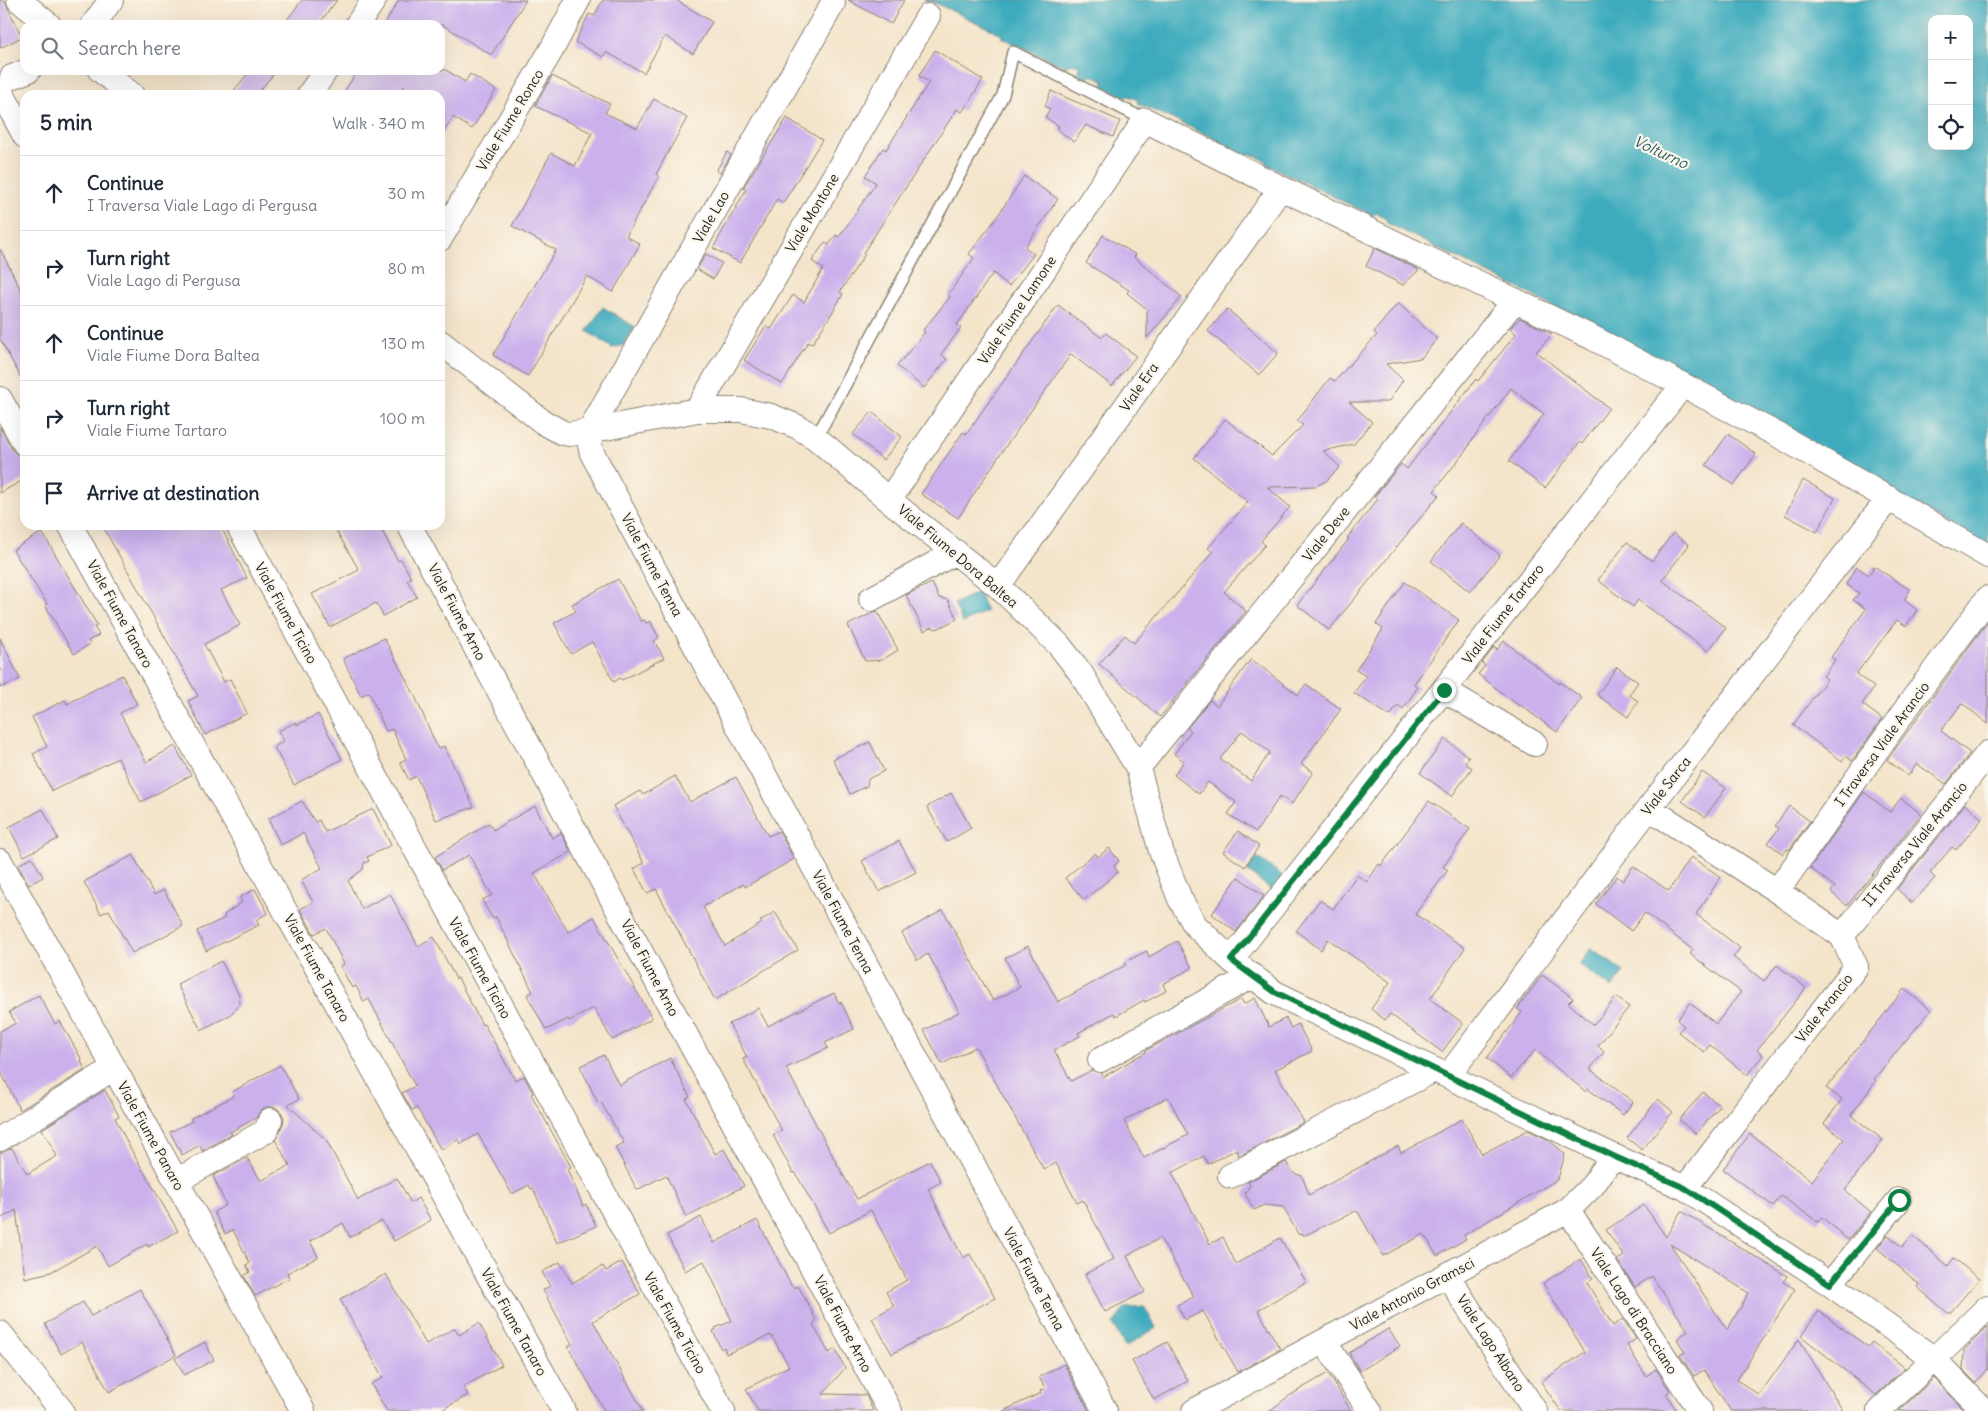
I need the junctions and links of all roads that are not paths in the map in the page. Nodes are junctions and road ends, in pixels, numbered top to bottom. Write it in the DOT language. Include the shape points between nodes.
graph roads {
  1 [pos="19,0"];
  2 [pos="111,0"];
  3 [pos="374,0"];
  4 [pos="578,0"];
  5 [pos="832,3"];
  6 [pos="928,16"];
  7 [pos="43,20"];
  8 [pos="97,20"];
  9 [pos="360,20"];
  10 [pos="106,75"];
  11 [pos="323,75"];
  12 [pos="14,79"];
  13 [pos="126,90"];
  14 [pos="312,90"];
  15 [pos="20,110"];
  16 [pos="1145,120"];
  17 [pos="1280,188"];
  18 [pos="445,231"];
  19 [pos="1515,300"];
  20 [pos="445,346"];
  21 [pos="1683,385"];
  22 [pos="0,399"];
  23 [pos="697,410"];
  24 [pos="590,431"];
  25 [pos="20,435"];
  26 [pos="816,438"];
  27 [pos="1889,498"];
  28 [pos="889,500"];
  29 [pos="73,530"];
  30 [pos="241,530"];
  31 [pos="412,530"];
  32 [pos="956,552"];
  33 [pos="1988,556"];
  34 [pos="998,586"];
  35 [pos="1988,598"];
  36 [pos="870,599"];
  37 [pos="1444,690"];
  38 [pos="1535,744"];
  39 [pos="1988,753"];
  40 [pos="1138,768"];
  41 [pos="1649,808"];
  42 [pos="0,861"];
  43 [pos="1777,891"];
  44 [pos="1842,936"];
  45 [pos="1231,960"];
  46 [pos="1252,976"];
  47 [pos="1100,1060"];
  48 [pos="114,1068"];
  49 [pos="1441,1073"];
  50 [pos="270,1120"];
  51 [pos="0,1139"];
  52 [pos="1613,1156"];
  53 [pos="1230,1176"];
  54 [pos="176,1181"];
  55 [pos="1685,1188"];
  56 [pos="1899,1200"];
  57 [pos="1568,1210"];
  58 [pos="1448,1275"];
  59 [pos="1830,1284"];
  60 [pos="1985,1315"];
  61 [pos="0,1333"];
  62 [pos="1324,1341"];
  63 [pos="1934,1358"];
  64 [pos="1203,1409"];
  65 [pos="62,1411"];
  66 [pos="303,1411"];
  67 [pos="564,1411"];
  68 [pos="722,1411"];
  69 [pos="890,1411"];
  70 [pos="1105,1411"];
  71 [pos="1370,1411"];
  72 [pos="1535,1411"];
  73 [pos="1700,1411"];
  74 [pos="1879,1411"];
  75 [pos="1984,1411"];
  1 -- 7 [label="street"];
  2 -- 8 [label="street"];
  3 -- 9 [label="street"];
  4 -- 18 [label="street, Viale Fiume Ronco"];
  5 -- 24 [label="street, Viale Lao"];
  6 -- 23 [label="street, Viale Montone"];
  10 -- 13 [label="street"];
  11 -- 14 [label="street"];
  12 -- 15 [label="street"];
  16 -- 17 [label="street"];
  16 -- 26 [label="lane" via="1013,52 1003,95"];
  16 -- 28 [label="street, Viale Fiume Lamone"];
  17 -- 19 [label="street"];
  17 -- 34 [label="street, Viale Era"];
  19 -- 21 [label="street"];
  19 -- 40 [label="street, Viale Deve"];
  20 -- 24 [label="street, Viale Fiume Dora Baltea" via="554,430 569,434"];
  21 -- 27 [label="street"];
  21 -- 37 [label="street, Viale Fiume Tartaro"];
  22 -- 25 [label="street"];
  23 -- 24 [label="street, Viale Fiume Dora Baltea"];
  23 -- 26 [label="street, Viale Fiume Dora Baltea" via="741,410 771,416"];
  24 -- 70 [label="street, Viale Fiume Tenna" via="588,440 592,453"];
  26 -- 28 [label="street, Viale Fiume Dora Baltea"];
  27 -- 33 [label="street"];
  27 -- 41 [label="street, Viale Sarca"];
  28 -- 32 [label="street, Viale Fiume Dora Baltea"];
  29 -- 67 [label="street, Viale Fiume Tanaro"];
  30 -- 68 [label="street, Viale Fiume Ticino"];
  31 -- 69 [label="street, Viale Fiume Arno"];
  32 -- 34 [label="street, Viale Fiume Dora Baltea"];
  32 -- 36 [label="street"];
  34 -- 40 [label="street, Viale Fiume Dora Baltea" via="1059,645 1080,672"];
  35 -- 43 [label="street, I Traversa Viale Arancio"];
  37 -- 38 [label="street"];
  37 -- 45 [label="street, Viale Fiume Tartaro"];
  39 -- 44 [label="street, II Traversa Viale Arancio"];
  40 -- 45 [label="street, Viale Fiume Dora Baltea" via="1161,851 1180,899 1196,925"];
  41 -- 43 [label="street"];
  41 -- 49 [label="street, Viale Sarca"];
  42 -- 48 [label="street, Viale Fiume Panaro"];
  43 -- 44 [label="street"];
  44 -- 55 [label="street, Viale Arancio" via="1856,966"];
  45 -- 46 [label="street, Viale Fiume Dora Baltea"];
  46 -- 47 [label="street"];
  46 -- 49 [label="street, Viale Fiume Dora Baltea" via="1275,992"];
  48 -- 51 [label="street"];
  48 -- 54 [label="street, Viale Fiume Panaro"];
  49 -- 52 [label="street, Viale Fiume Dora Baltea"];
  49 -- 53 [label="street"];
  50 -- 54 [label="street" via="266,1131"];
  52 -- 55 [label="street, Viale Fiume Dora Baltea"];
  52 -- 57 [label="street, Viale Antonio Gramsci" via="1593,1185"];
  54 -- 66 [label="street, Viale Fiume Panaro"];
  55 -- 59 [label="street, Viale Fiume Dora Baltea"];
  56 -- 59 [label="street"];
  57 -- 58 [label="street, Viale Antonio Gramsci"];
  57 -- 73 [label="street, Viale Lago di Bracciano"];
  58 -- 62 [label="street, Viale Antonio Gramsci"];
  58 -- 72 [label="street, Viale Lago Albano"];
  59 -- 63 [label="street, Viale Fiume Dora Baltea"];
  60 -- 63 [label="street"];
  61 -- 65 [label="street"];
  62 -- 64 [label="street, Viale Antonio Gramsci"];
  62 -- 71 [label="street"];
  63 -- 74 [label="street"];
  63 -- 75 [label="street, Viale Fiume Dora Baltea"];
}
